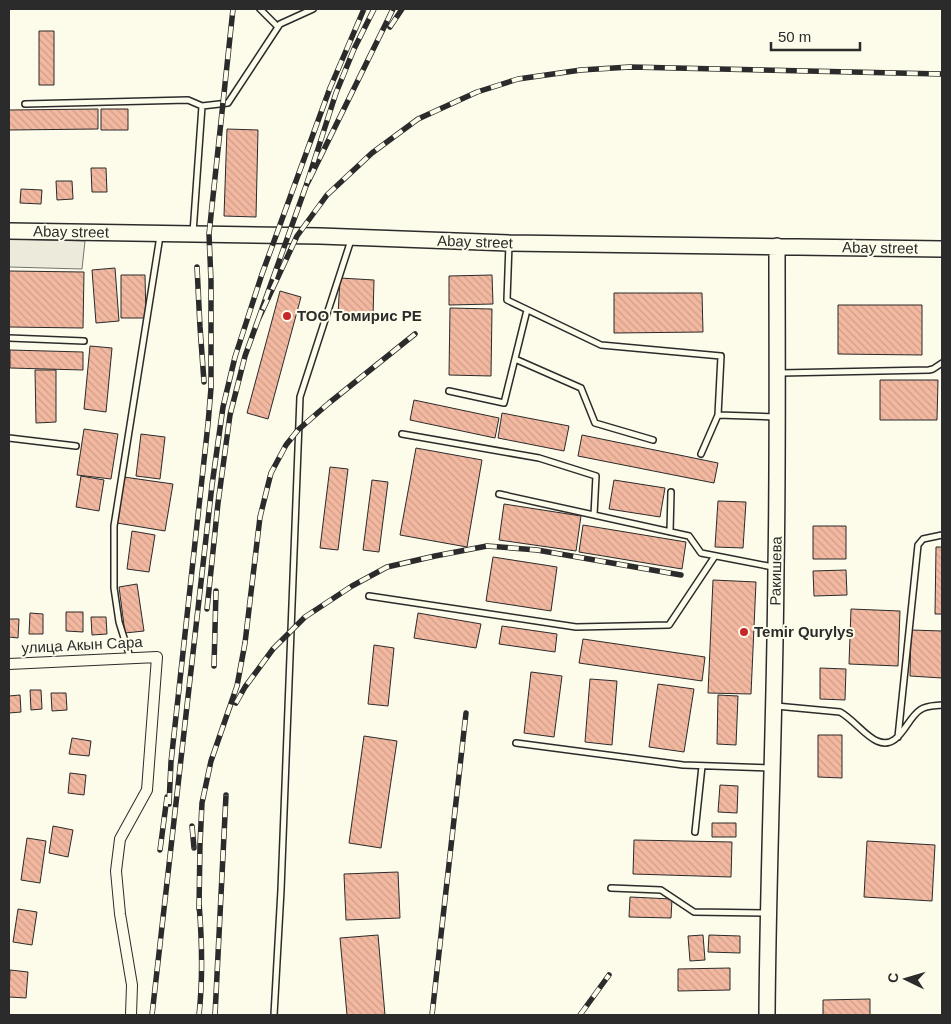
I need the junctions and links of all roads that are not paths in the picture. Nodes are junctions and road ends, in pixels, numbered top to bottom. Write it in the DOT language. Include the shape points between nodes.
graph roads {
  1 [pos="260,9"];
  2 [pos="313,9"];
  3 [pos="278,27"];
  4 [pos="25,104"];
  5 [pos="202,106"];
  6 [pos="9,231"];
  7 [pos="160,233"];
  8 [pos="193,234"];
  9 [pos="352,237"];
  10 [pos="509,243"];
  11 [pos="777,246"];
  12 [pos="942,249"];
  13 [pos="527,310"];
  14 [pos="9,338"];
  15 [pos="84,341"];
  16 [pos="515,359"];
  17 [pos="942,363"];
  18 [pos="777,373"];
  19 [pos="448,391"];
  20 [pos="718,415"];
  21 [pos="777,417"];
  22 [pos="402,434"];
  23 [pos="9,438"];
  24 [pos="653,440"];
  25 [pos="76,446"];
  26 [pos="701,454"];
  27 [pos="671,492"];
  28 [pos="498,494"];
  29 [pos="594,515"];
  30 [pos="670,532"];
  31 [pos="942,535"];
  32 [pos="715,556"];
  33 [pos="776,567"];
  34 [pos="369,596"];
  35 [pos="130,657"];
  36 [pos="9,664"];
  37 [pos="942,705"];
  38 [pos="773,706"];
  39 [pos="898,737"];
  40 [pos="516,743"];
  41 [pos="702,766"];
  42 [pos="772,768"];
  43 [pos="695,832"];
  44 [pos="611,888"];
  45 [pos="767,913"];
  46 [pos="131,1015"];
  47 [pos="274,1015"];
  48 [pos="767,1015"];
  1 -- 3 [label="lane"];
  2 -- 3 [label="lane"];
  3 -- 5 [label="lane" via="228,103"];
  4 -- 5 [label="lane" via="188,100"];
  5 -- 8 [label="lane"];
  6 -- 7 [label="street, Abay street"];
  7 -- 8 [label="street, Abay street"];
  7 -- 35 [label="lane" via="114,526 114,588 119,622"];
  8 -- 9 [label="street, Abay street"];
  9 -- 10 [label="street, Abay street"];
  9 -- 47 [label="lane" via="300,397"];
  10 -- 11 [label="street, Abay street"];
  10 -- 13 [label="lane" via="506,300"];
  11 -- 12 [label="street, Abay street"];
  11 -- 18 [label="street, Ракишева"];
  13 -- 16 [label="lane"];
  13 -- 20 [label="lane" via="602,346 721,356"];
  14 -- 15 [label="lane"];
  16 -- 19 [label="lane" via="504,403"];
  16 -- 24 [label="lane" via="581,388 595,423"];
  17 -- 18 [label="lane" via="929,370"];
  18 -- 21 [label="street, Ракишева"];
  20 -- 21 [label="lane"];
  20 -- 26 [label="lane"];
  21 -- 33 [label="street, Ракишева"];
  22 -- 29 [label="lane" via="539,458 596,476"];
  23 -- 25 [label="lane"];
  27 -- 30 [label="lane"];
  28 -- 29 [label="lane"];
  29 -- 30 [label="lane"];
  30 -- 32 [label="lane" via="689,536 701,553"];
  31 -- 39 [label="lane" via="922,539 918,545"];
  32 -- 33 [label="lane"];
  32 -- 34 [label="lane" via="669,625 576,627"];
  33 -- 38 [label="street, Ракишева"];
  35 -- 36 [label="street, улица Акын Сара"];
  35 -- 46 [label="street, улица Акын Сара" via="158,657 147,790 120,839 116,870 132,985"];
  37 -- 39 [label="lane" via="921,709"];
  38 -- 39 [label="lane" via="840,712 874,740 888,743"];
  38 -- 42 [label="street, Ракишева"];
  40 -- 41 [label="lane"];
  41 -- 42 [label="lane"];
  41 -- 43 [label="lane"];
  42 -- 45 [label="street, Ракишева"];
  44 -- 45 [label="lane" via="661,890 694,912"];
  45 -- 48 [label="street, Ракишева"];
}
